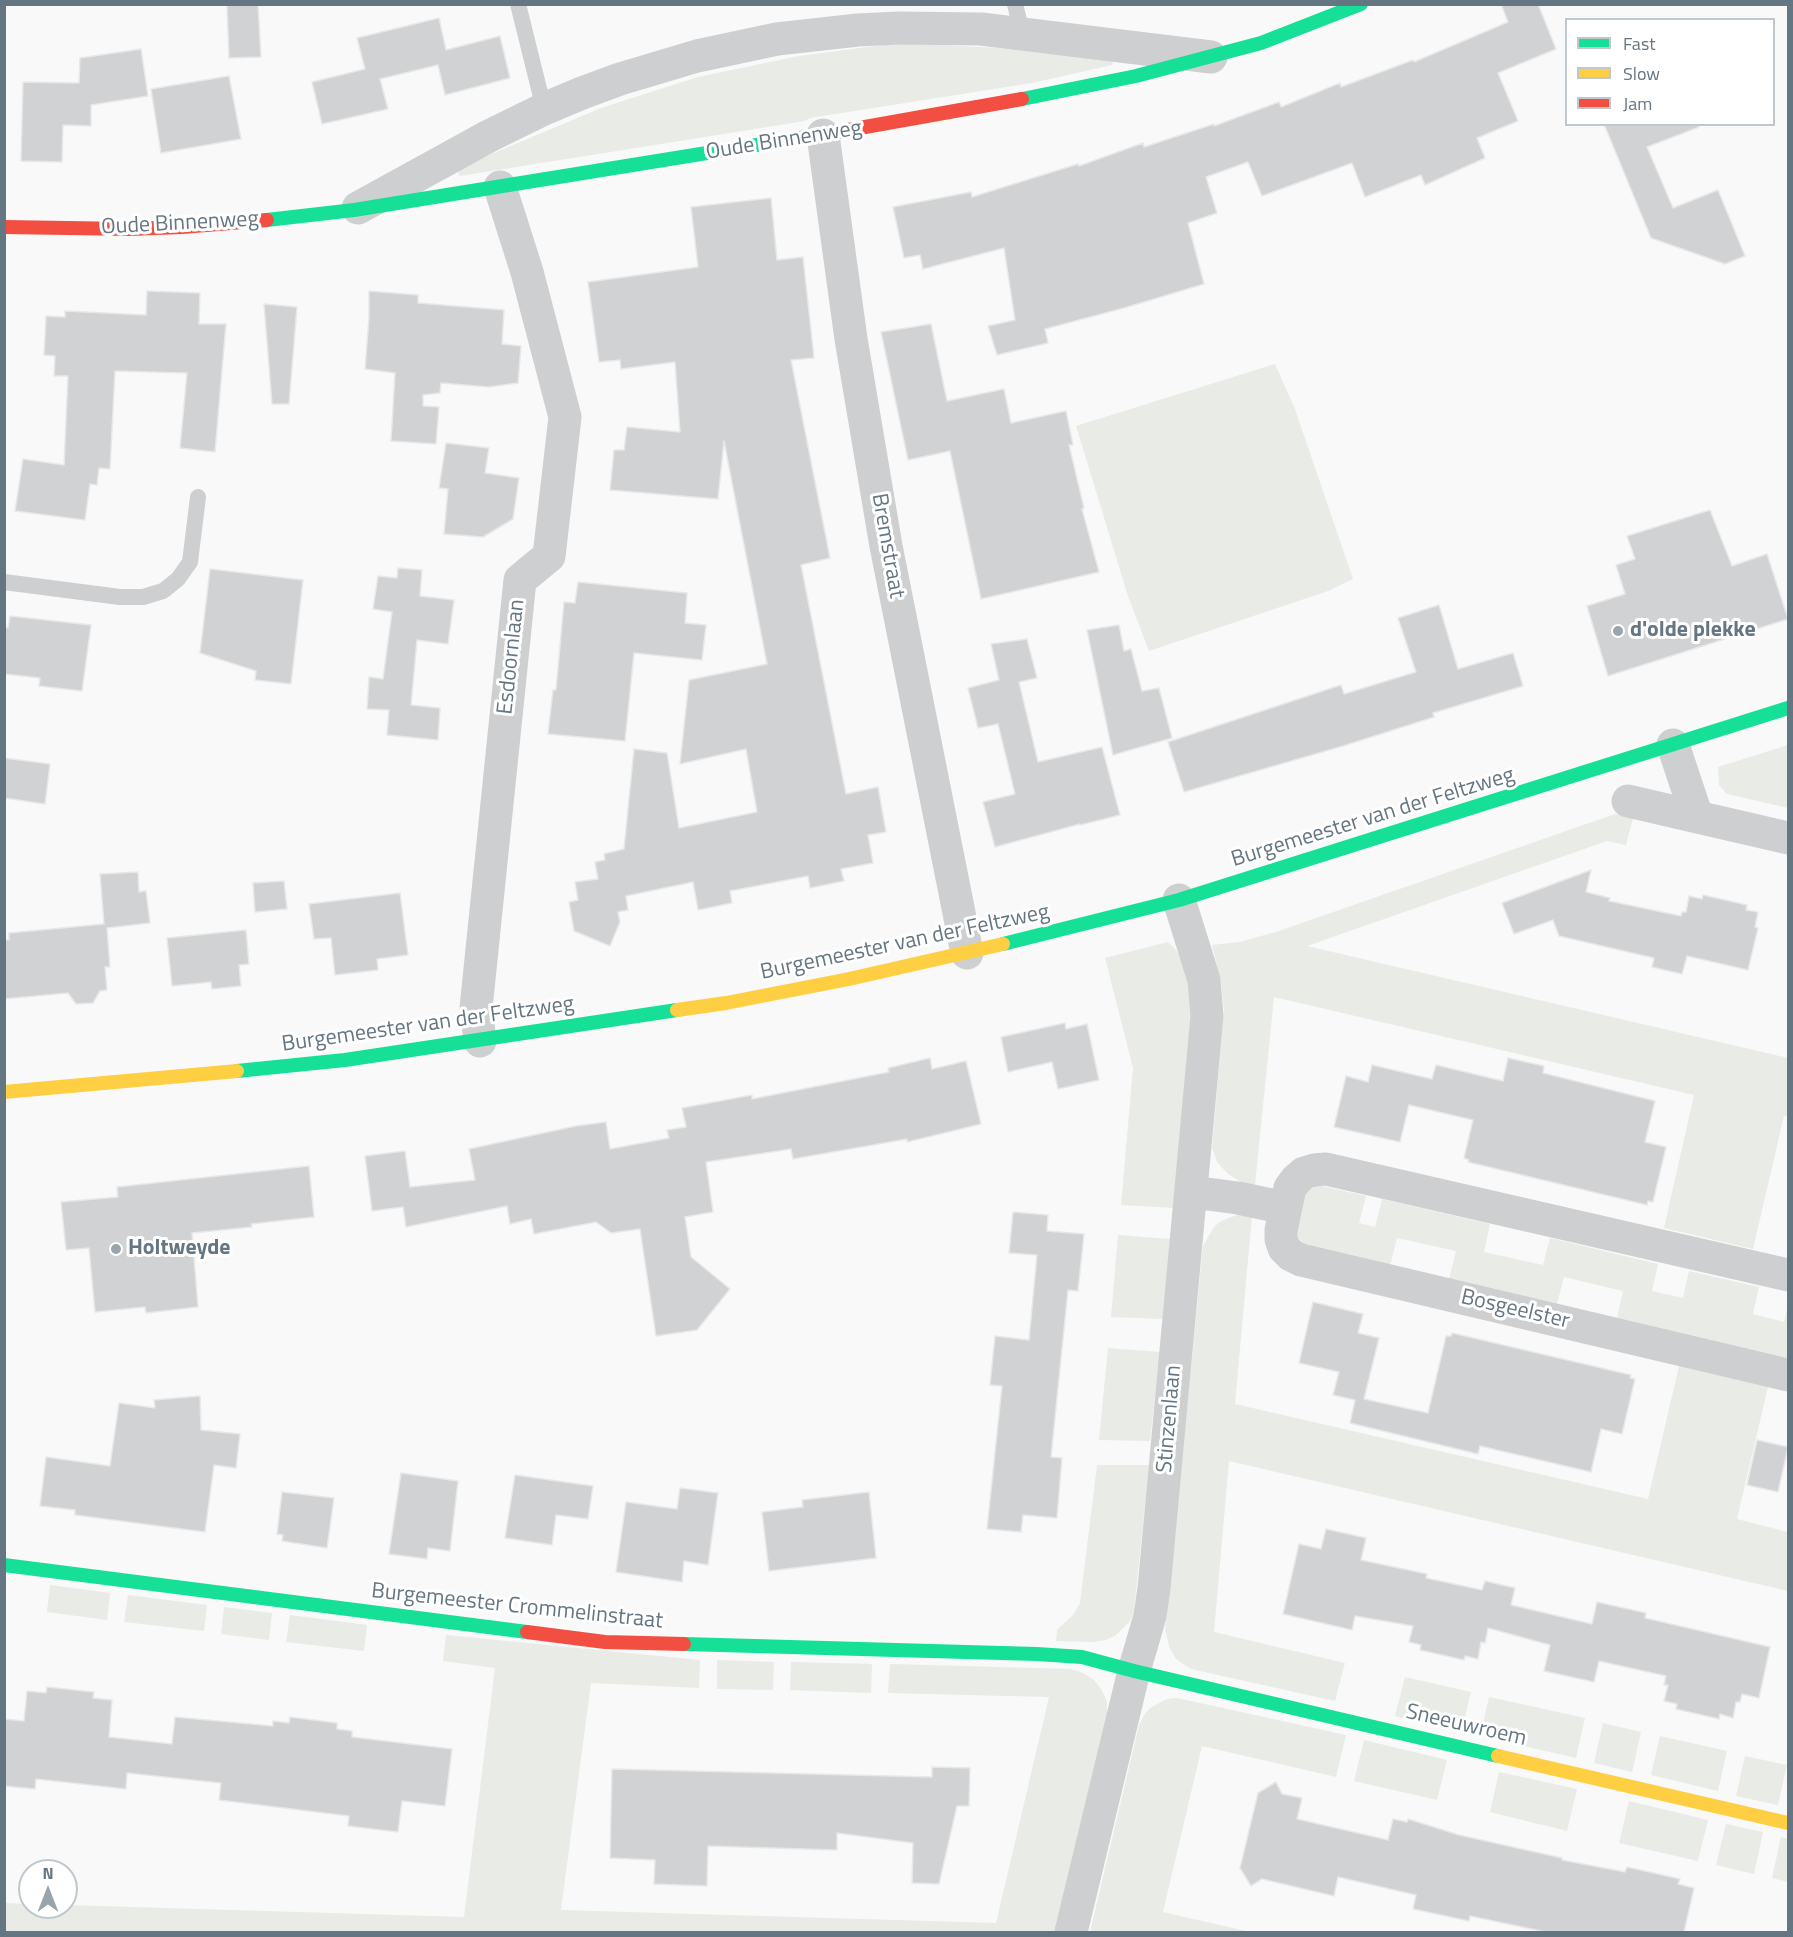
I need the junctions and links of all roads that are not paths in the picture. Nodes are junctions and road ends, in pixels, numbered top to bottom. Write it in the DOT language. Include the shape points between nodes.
graph roads {
  1 [pos="518,4"];
  2 [pos="1361,4"];
  3 [pos="1018,19"];
  4 [pos="1211,57"];
  5 [pos="544,108"];
  6 [pos="823,135"];
  7 [pos="500,187"];
  8 [pos="354,210"];
  9 [pos="4,226"];
  10 [pos="198,497"];
  11 [pos="4,582"];
  12 [pos="1788,708"];
  13 [pos="1673,745"];
  14 [pos="1628,801"];
  15 [pos="1697,817"];
  16 [pos="1788,838"];
  17 [pos="1179,900"];
  18 [pos="967,953"];
  19 [pos="480,1041"];
  20 [pos="4,1092"];
  21 [pos="1192,1192"];
  22 [pos="1285,1208"];
  23 [pos="1788,1275"];
  24 [pos="1788,1375"];
  25 [pos="4,1565"];
  26 [pos="1134,1671"];
  27 [pos="1788,1823"];
  28 [pos="1071,1932"];
  1 -- 5 [label="lane"];
  2 -- 4 [label="street, Oude Binnenweg" via="1261,43"];
  3 -- 4 [label="street, Oude Binnenweg"];
  3 -- 5 [label="street, Oude Binnenweg" via="981,29 899,28 777,39 658,67"];
  4 -- 6 [label="street, Oude Binnenweg" via="1064,91"];
  5 -- 8 [label="street, Oude Binnenweg"];
  6 -- 7 [label="street, Oude Binnenweg"];
  6 -- 18 [label="street, Bremstraat" via="851,339 886,546"];
  7 -- 8 [label="street, Oude Binnenweg"];
  7 -- 19 [label="street, Esdoornlaan" via="565,417 549,556 520,580 476,1008"];
  8 -- 9 [label="street, Oude Binnenweg" via="182,227"];
  10 -- 11 [label="lane" via="190,562 163,591 143,597 120,597"];
  12 -- 13 [label="street, Burgemeester van der Feltzweg"];
  13 -- 15 [label="street"];
  13 -- 17 [label="street, Burgemeester van der Feltzweg"];
  14 -- 15 [label="street"];
  15 -- 16 [label="street"];
  17 -- 18 [label="street, Burgemeester van der Feltzweg"];
  17 -- 21 [label="street, Stinzenlaan" via="1199,960 1207,1000"];
  18 -- 19 [label="street, Burgemeester van der Feltzweg" via="726,1003"];
  19 -- 20 [label="street, Burgemeester van der Feltzweg" via="345,1060"];
  21 -- 22 [label="street"];
  21 -- 26 [label="street, Stinzenlaan" via="1154,1588"];
  22 -- 23 [label="street, Bosgeelster" via="1296,1180 1304,1173 1326,1169"];
  22 -- 24 [label="street, Bosgeelster" via="1281,1239 1284,1248 1301,1260"];
  25 -- 26 [label="street, Burgemeester Crommelinstraat" via="605,1642 1063,1655 1096,1659"];
  26 -- 27 [label="street, Sneeuwroem"];
  26 -- 28 [label="street, Stinzenlaan"];
}
